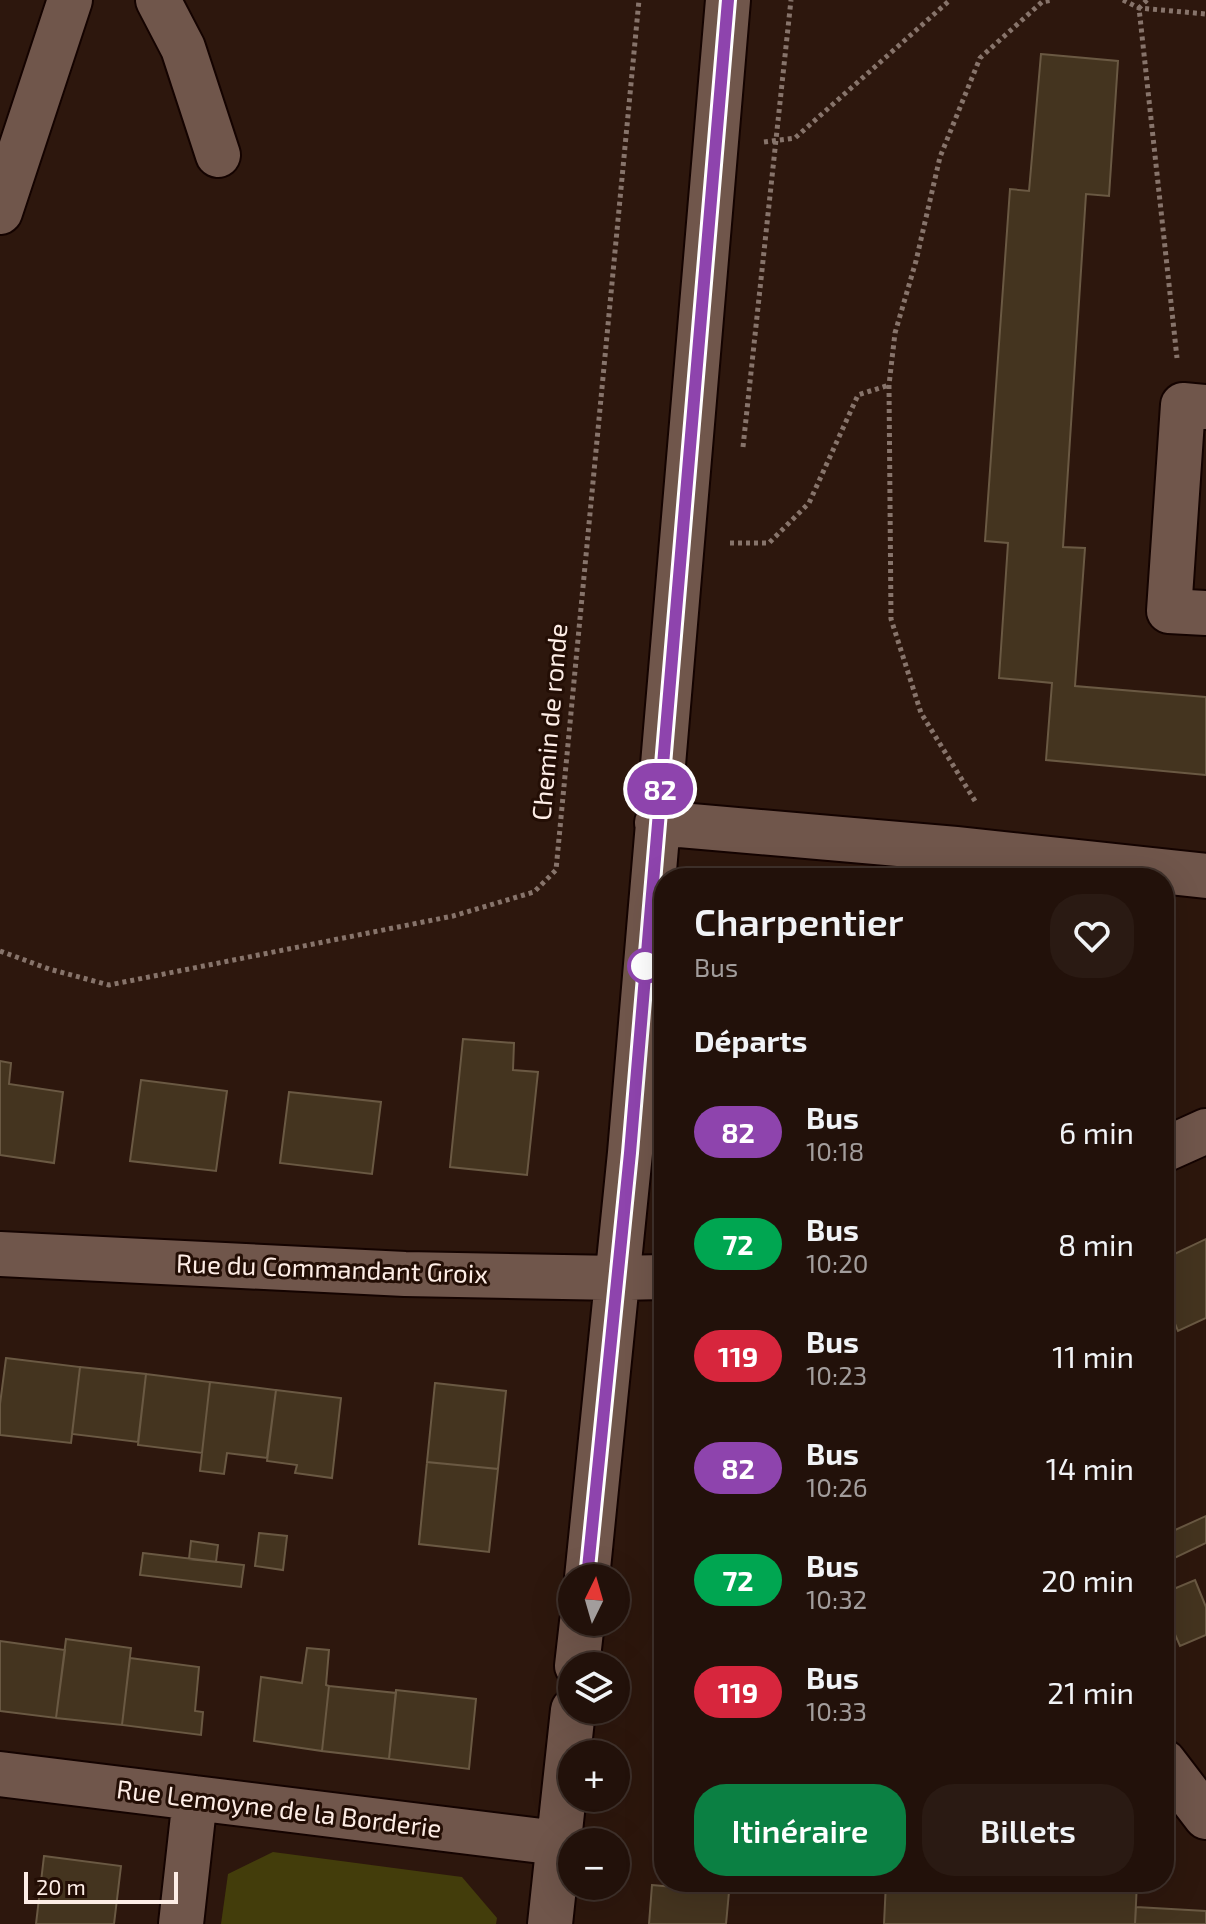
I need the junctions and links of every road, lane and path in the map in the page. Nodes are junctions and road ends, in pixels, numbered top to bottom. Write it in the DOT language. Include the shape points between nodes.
graph roads {
  1 [pos="70,0"];
  2 [pos="158,0"];
  3 [pos="639,0"];
  4 [pos="728,0"];
  5 [pos="791,0"];
  6 [pos="950,0"];
  7 [pos="1052,0"];
  8 [pos="1123,0"];
  9 [pos="1147,0"];
  10 [pos="1042,1"];
  11 [pos="1139,8"];
  12 [pos="1206,14"];
  13 [pos="777,140"];
  14 [pos="715,146"];
  15 [pos="218,155"];
  16 [pos="0,212"];
  17 [pos="889,385"];
  18 [pos="1194,406"];
  19 [pos="743,451"];
  20 [pos="734,528"];
  21 [pos="683,543"];
  22 [pos="732,543"];
  23 [pos="1206,613"];
  24 [pos="657,823"];
  25 [pos="972,852"];
  26 [pos="1128,868"];
  27 [pos="1174,873"];
  28 [pos="1206,876"];
  29 [pos="0,951"];
  30 [pos="1206,1131"];
  31 [pos="1174,1145"];
  32 [pos="0,1254"];
  33 [pos="654,1277"];
  34 [pos="618,1278"];
  35 [pos="588,1564"];
  36 [pos="571,1724"];
  37 [pos="0,1774"];
  38 [pos="1174,1775"];
  39 [pos="195,1798"];
  40 [pos="1206,1817"];
  41 [pos="560,1828"];
  42 [pos="558,1843"];
  43 [pos="181,1924"];
  44 [pos="550,1924"];
  1 -- 16 [label="street"];
  2 -- 15 [label="street" via="183,48"];
  3 -- 29 [label="path, Chemin de ronde" via="556,870 534,892 453,916 109,985"];
  4 -- 14 [label="street"];
  5 -- 13 [label="path"];
  6 -- 13 [label="path" via="795,138"];
  7 -- 10 [label="path"];
  8 -- 11 [label="path"];
  9 -- 11 [label="path"];
  10 -- 17 [label="path" via="980,58 946,143 895,333"];
  11 -- 12 [label="path"];
  11 -- 18 [label="path"];
  13 -- 14 [label="path"];
  13 -- 19 [label="path"];
  14 -- 21 [label="street"];
  17 -- 22 [label="path" via="858,395 809,503 769,543"];
  17 -- 25 [label="path" via="891,619 921,713 979,807"];
  18 -- 23 [label="street" via="1169,611"];
  20 -- 22 [label="path"];
  21 -- 22 [label="path"];
  21 -- 24 [label="street"];
  24 -- 25 [label="street"];
  24 -- 34 [label="street"];
  25 -- 26 [label="street"];
  27 -- 28 [label="street"];
  30 -- 31 [label="street"];
  32 -- 34 [label="street, Rue du Commandant Groix" via="389,1274"];
  33 -- 34 [label="street, Rue du Commandant Groix"];
  34 -- 35 [label="street"];
  36 -- 41 [label="street"];
  37 -- 39 [label="street, Rue Lemoyne de la Borderie"];
  38 -- 40 [label="street"];
  39 -- 42 [label="street, Rue Lemoyne de la Borderie"];
  39 -- 43 [label="street"];
  42 -- 44 [label="street"];
}
